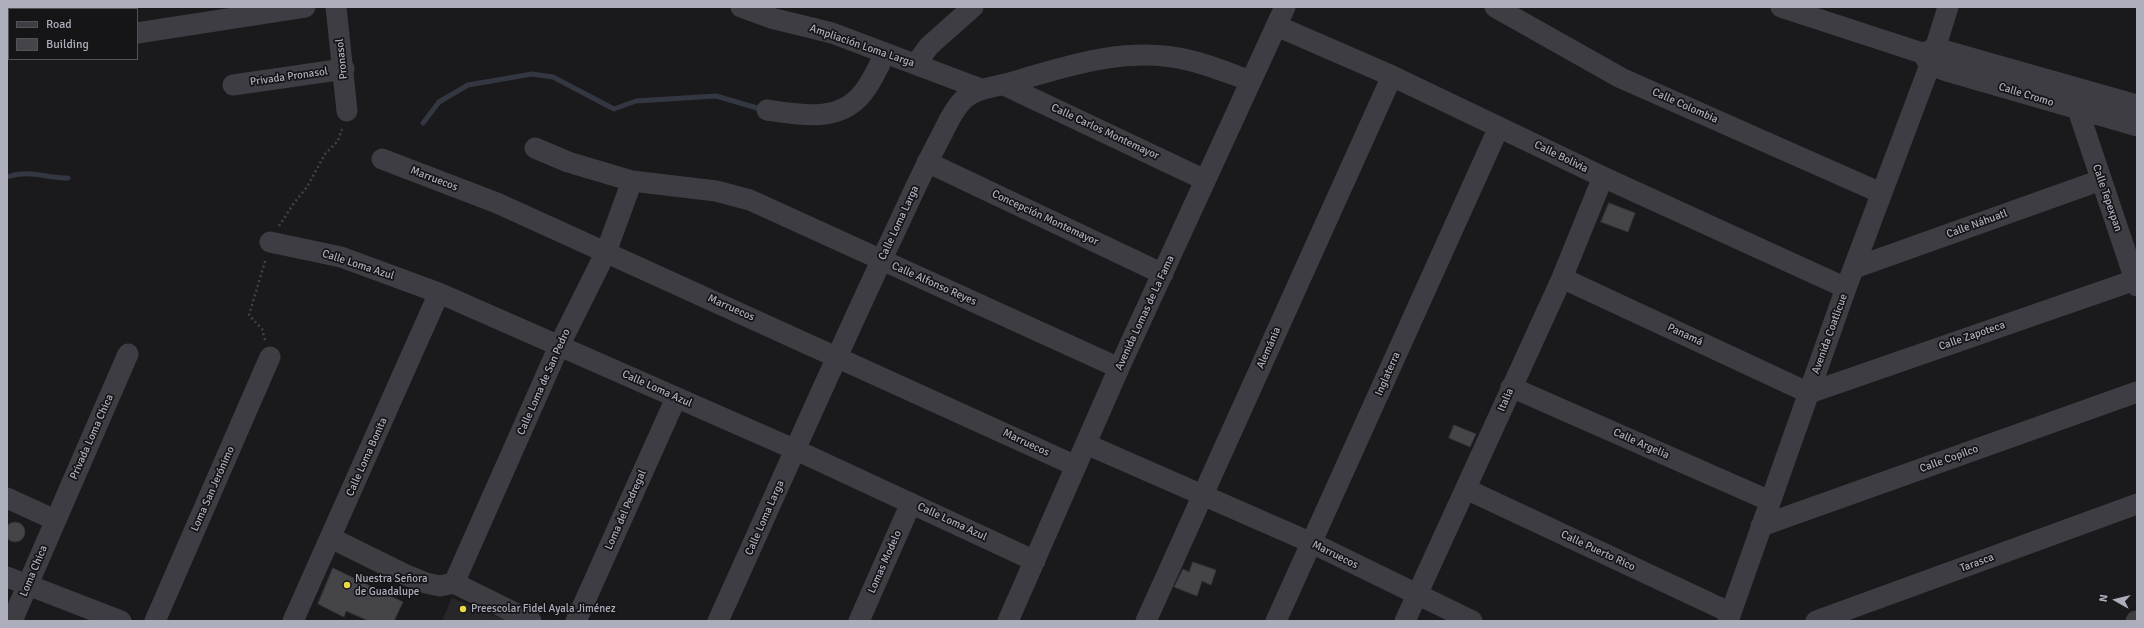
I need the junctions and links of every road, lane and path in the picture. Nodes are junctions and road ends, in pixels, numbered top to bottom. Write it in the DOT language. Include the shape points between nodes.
graph roads {
  1 [pos="305,7"];
  2 [pos="336,7"];
  3 [pos="741,7"];
  4 [pos="973,7"];
  5 [pos="1495,7"];
  6 [pos="1781,7"];
  7 [pos="1948,7"];
  8 [pos="1281,16"];
  9 [pos="138,32"];
  10 [pos="885,54"];
  11 [pos="1929,55"];
  12 [pos="916,64"];
  13 [pos="344,69"];
  14 [pos="1392,76"];
  15 [pos="1251,81"];
  16 [pos="233,85"];
  17 [pos="1004,85"];
  18 [pos="981,89"];
  19 [pos="2137,105"];
  20 [pos="767,110"];
  21 [pos="2078,110"];
  22 [pos="347,111"];
  23 [pos="2137,126"];
  24 [pos="1499,127"];
  25 [pos="534,148"];
  26 [pos="382,159"];
  27 [pos="927,162"];
  28 [pos="1603,177"];
  29 [pos="1205,180"];
  30 [pos="2101,180"];
  31 [pos="632,181"];
  32 [pos="1881,193"];
  33 [pos="270,242"];
  34 [pos="606,252"];
  35 [pos="881,260"];
  36 [pos="1854,268"];
  37 [pos="1163,274"];
  38 [pos="1562,278"];
  39 [pos="2136,283"];
  40 [pos="1846,288"];
  41 [pos="439,293"];
  42 [pos="560,344"];
  43 [pos="128,354"];
  44 [pos="837,356"];
  45 [pos="270,357"];
  46 [pos="1119,368"];
  47 [pos="1511,387"];
  48 [pos="2137,392"];
  49 [pos="1809,393"];
  50 [pos="676,398"];
  51 [pos="1086,444"];
  52 [pos="796,450"];
  53 [pos="1076,466"];
  54 [pos="1466,490"];
  55 [pos="1203,494"];
  56 [pos="7,498"];
  57 [pos="1770,501"];
  58 [pos="911,503"];
  59 [pos="2137,504"];
  60 [pos="55,520"];
  61 [pos="1761,526"];
  62 [pos="331,538"];
  63 [pos="1312,543"];
  64 [pos="1035,561"];
  65 [pos="7,578"];
  66 [pos="454,583"];
  67 [pos="28,586"];
  68 [pos="1416,595"];
  69 [pos="1730,617"];
  70 [pos="12,621"];
  71 [pos="121,621"];
  72 [pos="155,621"];
  73 [pos="293,621"];
  74 [pos="531,621"];
  75 [pos="576,621"];
  76 [pos="718,621"];
  77 [pos="859,621"];
  78 [pos="1008,621"];
  79 [pos="1146,621"];
  80 [pos="1276,621"];
  81 [pos="1405,621"];
  82 [pos="1472,621"];
  83 [pos="1816,621"];
  1 -- 9 [label="street"];
  2 -- 13 [label="street, Pronasol"];
  3 -- 10 [label="street, Ampliación Loma Larga" via="771,18 832,33"];
  4 -- 12 [label="street" via="928,46"];
  5 -- 32 [label="street, Calle Colombia" via="1621,78"];
  6 -- 11 [label="street, Calle Cromo"];
  7 -- 11 [label="street, Avenida Coatlicue"];
  8 -- 14 [label="street, Calle Bolivia"];
  8 -- 15 [label="street, Avenida Lomas de La Fama"];
  10 -- 12 [label="street, Ampliación Loma Larga"];
  10 -- 20 [label="street" via="863,93 844,110 817,116"];
  11 -- 19 [label="street, Calle Cromo"];
  11 -- 21 [label="street, Calle Cromo"];
  11 -- 32 [label="street, Avenida Coatlicue"];
  12 -- 18 [label="street, Ampliación Loma Larga"];
  13 -- 16 [label="street, Privada Pronasol"];
  13 -- 22 [label="street, Pronasol"];
  14 -- 24 [label="street, Calle Bolivia"];
  14 -- 55 [label="street, Alemánia"];
  15 -- 17 [label="street, Calle Loma Larga" via="1192,61 1172,57 1127,55 1070,65"];
  15 -- 29 [label="street, Avenida Lomas de La Fama"];
  17 -- 18 [label="street, Calle Loma Larga"];
  17 -- 29 [label="street, Calle Carlos Montemayor"];
  18 -- 27 [label="street, Calle Loma Larga" via="964,99 954,111"];
  21 -- 23 [label="street, Calle Cromo"];
  21 -- 30 [label="street, Calle Tepexpan"];
  24 -- 28 [label="street, Calle Bolivia"];
  24 -- 63 [label="street, Inglaterra"];
  25 -- 31 [label="street, Calle Alfonso Reyes" via="568,162"];
  26 -- 34 [label="street, Marruecos" via="497,203"];
  27 -- 35 [label="street, Calle Loma Larga"];
  27 -- 37 [label="street, Concepción Montemayor"];
  28 -- 38 [label="street, Italia"];
  28 -- 40 [label="street, Calle Bolivia"];
  29 -- 37 [label="street, Avenida Lomas de La Fama"];
  30 -- 36 [label="street, Calle Náhuatl"];
  30 -- 39 [label="street, Calle Tepexpan"];
  31 -- 34 [label="street, Calle Loma de San Pedro"];
  31 -- 35 [label="street, Calle Alfonso Reyes" via="687,186 732,194"];
  32 -- 36 [label="street, Avenida Coatlicue"];
  33 -- 41 [label="street, Calle Loma Azul" via="341,257"];
  34 -- 42 [label="street, Calle Loma de San Pedro"];
  34 -- 44 [label="street, Marruecos"];
  35 -- 44 [label="street, Calle Loma Larga"];
  35 -- 46 [label="street, Calle Alfonso Reyes"];
  36 -- 40 [label="street, Avenida Coatlicue"];
  37 -- 46 [label="street, Avenida Lomas de La Fama"];
  38 -- 47 [label="street, Italia"];
  38 -- 49 [label="street, Panamá"];
  39 -- 49 [label="street, Calle Zapoteca"];
  40 -- 49 [label="street, Avenida Coatlicue"];
  41 -- 42 [label="street, Calle Loma Azul"];
  41 -- 62 [label="street, Calle Loma Bonita"];
  42 -- 50 [label="street, Calle Loma Azul"];
  42 -- 66 [label="street, Calle Loma de San Pedro"];
  43 -- 60 [label="street, Privada Loma Chica"];
  44 -- 52 [label="street, Calle Loma Larga"];
  44 -- 53 [label="street, Marruecos"];
  45 -- 72 [label="street, Loma San Jerónimo"];
  46 -- 51 [label="street, Avenida Lomas de La Fama"];
  47 -- 54 [label="street, Italia"];
  47 -- 57 [label="street, Calle Argelia"];
  48 -- 61 [label="street, Calle Copilco"];
  49 -- 57 [label="street, Avenida Coatlicue"];
  50 -- 52 [label="street, Calle Loma Azul"];
  50 -- 75 [label="street, Loma del Pedregal"];
  51 -- 53 [label="street, Avenida Lomas de La Fama"];
  51 -- 55 [label="street, Marruecos"];
  52 -- 58 [label="street, Calle Loma Azul"];
  52 -- 76 [label="street, Calle Loma Larga"];
  53 -- 64 [label="street, Avenida Lomas de La Fama"];
  54 -- 68 [label="street, Italia"];
  54 -- 69 [label="street, Calle Puerto Rico"];
  55 -- 63 [label="street, Marruecos"];
  55 -- 79 [label="street, Alemánia"];
  56 -- 60 [label="street"];
  57 -- 61 [label="street, Avenida Coatlicue"];
  58 -- 64 [label="street, Calle Loma Azul"];
  58 -- 77 [label="street, Lomas Modelo"];
  59 -- 83 [label="street, Tarasca"];
  60 -- 67 [label="street, Loma Chica"];
  61 -- 69 [label="street, Avenida Coatlicue"];
  62 -- 66 [label="street" via="426,583 440,586"];
  62 -- 73 [label="street, Calle Loma Bonita"];
  63 -- 68 [label="street, Marruecos"];
  63 -- 80 [label="street, Inglaterra"];
  64 -- 78 [label="street, Avenida Lomas de La Fama"];
  65 -- 67 [label="street"];
  66 -- 74 [label="street"];
  67 -- 70 [label="street, Loma Chica"];
  67 -- 71 [label="street"];
  68 -- 81 [label="street, Italia"];
  68 -- 82 [label="street, Marruecos"];
}
